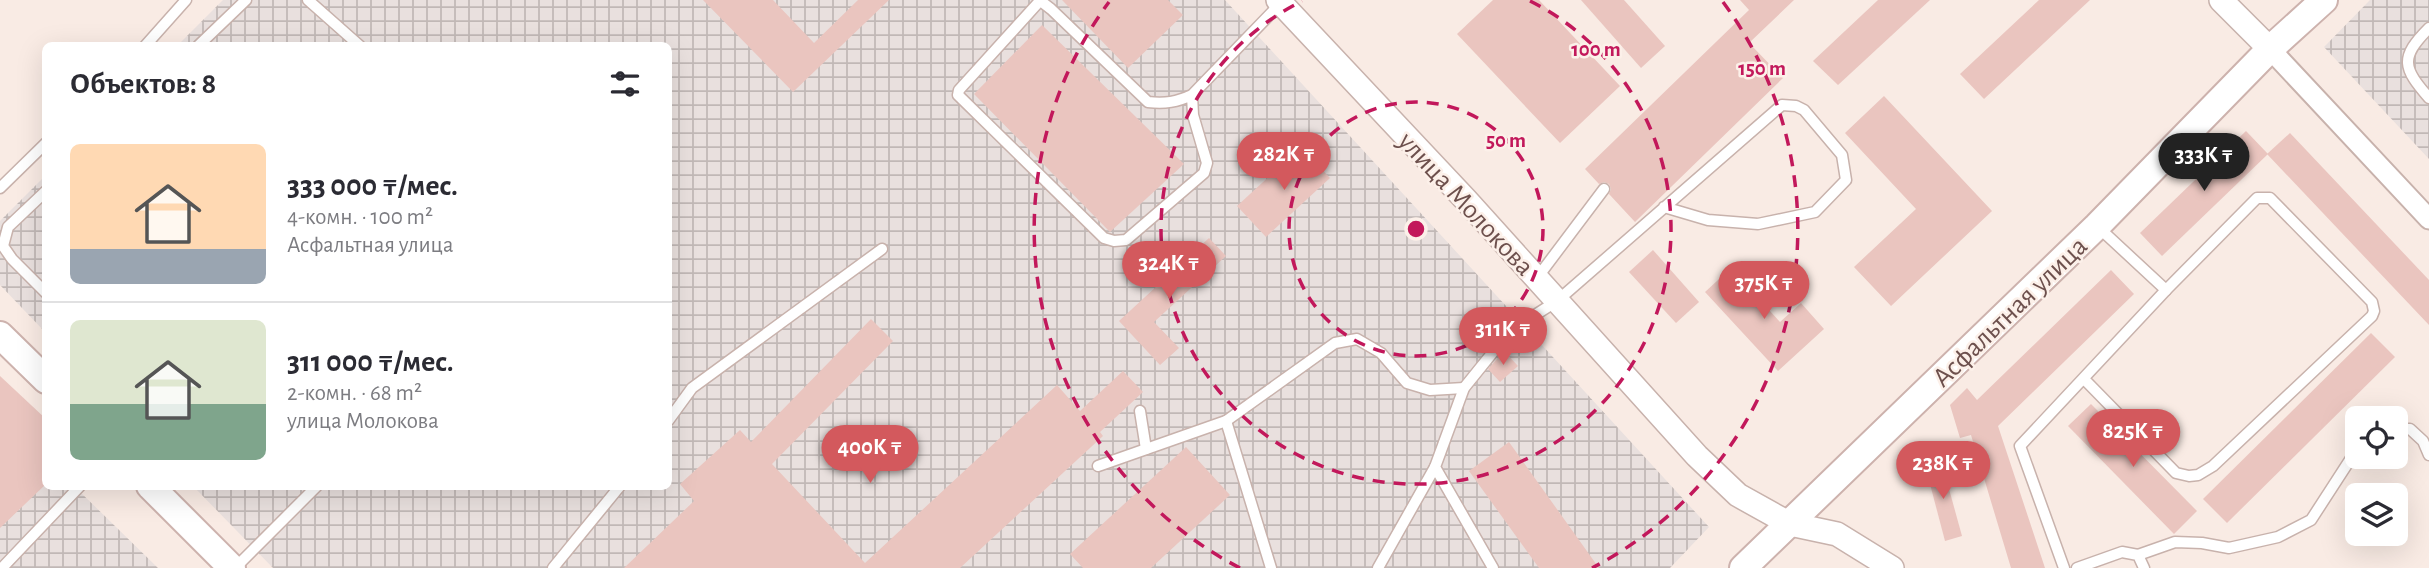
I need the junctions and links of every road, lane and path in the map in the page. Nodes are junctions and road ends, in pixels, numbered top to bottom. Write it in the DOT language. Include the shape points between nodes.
graph roads {
  1 [pos="186,0"];
  2 [pos="246,0"];
  3 [pos="308,0"];
  4 [pos="2221,0"];
  5 [pos="2324,0"];
  6 [pos="1279,2"];
  7 [pos="2429,28"];
  8 [pos="149,42"];
  9 [pos="202,42"];
  10 [pos="355,42"];
  11 [pos="2270,49"];
  12 [pos="1192,95"];
  13 [pos="2429,98"];
  14 [pos="42,147"];
  15 [pos="0,188"];
  16 [pos="1604,189"];
  17 [pos="42,195"];
  18 [pos="1664,207"];
  19 [pos="2429,219"];
  20 [pos="2097,226"];
  21 [pos="882,249"];
  22 [pos="1537,278"];
  23 [pos="42,289"];
  24 [pos="2166,290"];
  25 [pos="1557,301"];
  26 [pos="0,335"];
  27 [pos="42,376"];
  28 [pos="2084,379"];
  29 [pos="1464,388"];
  30 [pos="1140,411"];
  31 [pos="672,416"];
  32 [pos="1226,421"];
  33 [pos="2408,429"];
  34 [pos="1146,449"];
  35 [pos="2429,455"];
  36 [pos="1098,466"];
  37 [pos="1435,467"];
  38 [pos="2345,468"];
  39 [pos="76,490"];
  40 [pos="154,490"];
  41 [pos="313,490"];
  42 [pos="617,490"];
  43 [pos="1790,524"];
  44 [pos="2138,555"];
  45 [pos="2,568"];
  46 [pos="233,568"];
  47 [pos="553,568"];
  48 [pos="1271,568"];
  49 [pos="1378,568"];
  50 [pos="1493,568"];
  51 [pos="1743,568"];
  52 [pos="1892,568"];
  53 [pos="2064,568"];
  54 [pos="2077,568"];
  55 [pos="2144,568"];
  1 -- 8 [label="lane"];
  2 -- 9 [label="lane"];
  3 -- 10 [label="lane"];
  4 -- 11 [label="street"];
  5 -- 11 [label="main road, Асфальтная улица"];
  6 -- 12 [label="lane"];
  6 -- 22 [label="street, улица Молокова"];
  7 -- 13 [label="lane" via="2412,46 2408,66 2413,80"];
  11 -- 19 [label="street"];
  11 -- 20 [label="main road, Асфальтная улица"];
  12 -- 12 [label="lane" via="1207,163 1204,173 1126,240 1114,241 1104,238 958,95 1042,2 1148,102 1168,103"];
  14 -- 15 [label="lane"];
  16 -- 22 [label="lane"];
  17 -- 23 [label="lane" via="8,227 3,246"];
  18 -- 18 [label="lane" via="1708,220 1758,224 1815,212 1846,180 1842,155 1804,110 1782,105"];
  18 -- 25 [label="lane"];
  20 -- 24 [label="lane"];
  20 -- 43 [label="main road, Асфальтная улица"];
  21 -- 31 [label="lane" via="692,388"];
  22 -- 25 [label="street, улица Молокова"];
  24 -- 28 [label="lane"];
  24 -- 28 [label="lane" via="2262,197 2270,198 2298,226 2372,302 2374,311 2254,430 2199,475 2176,473"];
  25 -- 29 [label="lane" via="1510,331"];
  25 -- 43 [label="street, улица Молокова" via="1697,456 1738,495"];
  26 -- 27 [label="main road"];
  28 -- 53 [label="lane" via="2020,446"];
  29 -- 32 [label="lane" via="1430,390 1407,383 1381,353 1357,339 1335,343"];
  29 -- 37 [label="lane"];
  30 -- 34 [label="lane"];
  32 -- 34 [label="lane"];
  32 -- 48 [label="lane"];
  33 -- 35 [label="lane" via="2423,441"];
  34 -- 36 [label="lane"];
  37 -- 49 [label="lane"];
  37 -- 50 [label="lane"];
  38 -- 44 [label="lane" via="2311,520 2278,537 2229,548 2175,542"];
  39 -- 45 [label="lane"];
  40 -- 46 [label="main road"];
  41 -- 46 [label="lane"];
  42 -- 47 [label="lane"];
  43 -- 51 [label="main road, Асфальтная улица"];
  43 -- 52 [label="street, улица Молокова" via="1837,534"];
  44 -- 54 [label="lane" via="2122,552"];
  44 -- 55 [label="lane"];
}
